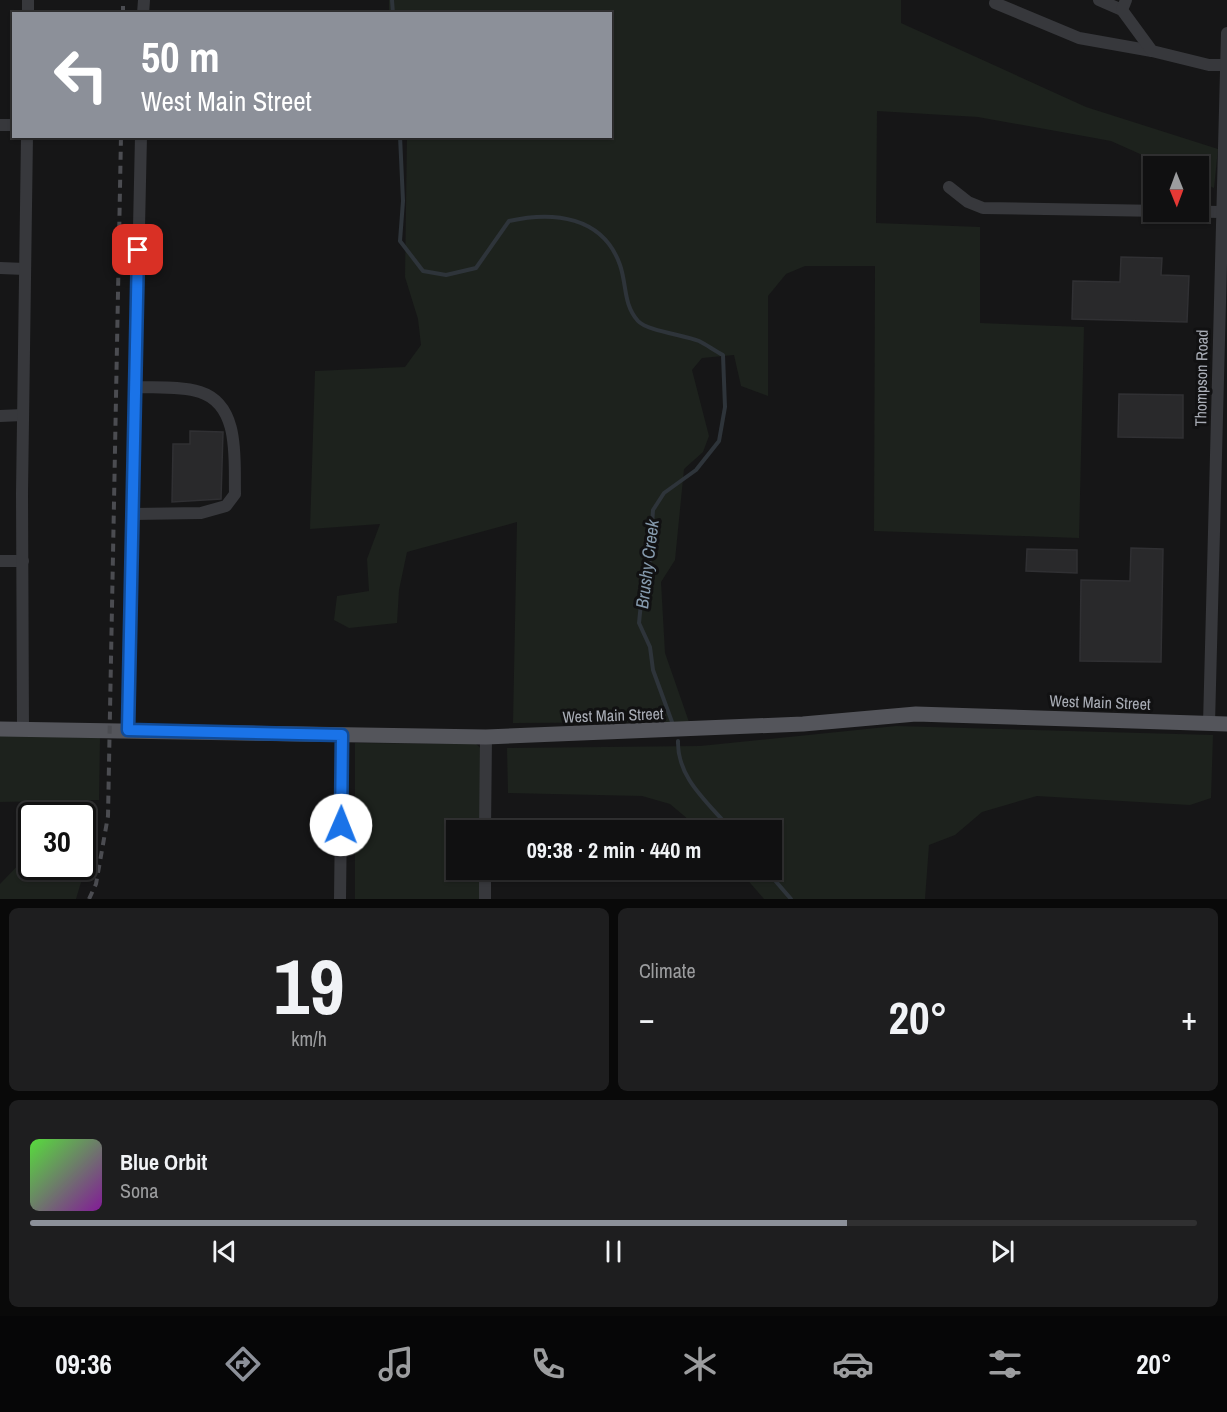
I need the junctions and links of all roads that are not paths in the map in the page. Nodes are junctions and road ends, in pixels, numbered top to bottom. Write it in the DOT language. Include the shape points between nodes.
graph roads {
  1 [pos="997,0"];
  2 [pos="1099,0"];
  3 [pos="1124,5"];
  4 [pos="1227,33"];
  5 [pos="1152,51"];
  6 [pos="1226,65"];
  7 [pos="27,138"];
  8 [pos="141,138"];
  9 [pos="949,187"];
  10 [pos="1221,212"];
  11 [pos="0,268"];
  12 [pos="25,269"];
  13 [pos="135,387"];
  14 [pos="0,416"];
  15 [pos="23,416"];
  16 [pos="133,514"];
  17 [pos="0,561"];
  18 [pos="23,561"];
  19 [pos="1209,724"];
  20 [pos="1227,724"];
  21 [pos="0,729"];
  22 [pos="23,729"];
  23 [pos="128,730"];
  24 [pos="342,735"];
  25 [pos="486,737"];
  26 [pos="485,820"];
  27 [pos="485,880"];
  28 [pos="340,899"];
  29 [pos="485,899"];
  1 -- 5 [label="street" via="995,3 1079,38"];
  2 -- 3 [label="street"];
  3 -- 5 [label="street"];
  4 -- 6 [label="street, Thompson Road"];
  5 -- 6 [label="street" via="1209,65"];
  6 -- 10 [label="street, Thompson Road"];
  7 -- 12 [label="street"];
  8 -- 13 [label="street"];
  9 -- 10 [label="street" via="983,208"];
  10 -- 19 [label="street, Thompson Road"];
  11 -- 12 [label="street"];
  12 -- 15 [label="street"];
  13 -- 16 [label="street"];
  13 -- 16 [label="street" via="202,392 226,414 233,440 235,494 226,506 201,513"];
  14 -- 15 [label="street"];
  15 -- 18 [label="street"];
  16 -- 23 [label="street"];
  17 -- 18 [label="street"];
  18 -- 22 [label="street"];
  19 -- 20 [label="main road, West Main Street"];
  19 -- 25 [label="main road, West Main Street" via="916,714 803,724"];
  21 -- 22 [label="main road, West Main Street"];
  22 -- 23 [label="main road, West Main Street"];
  23 -- 24 [label="main road, West Main Street"];
  24 -- 25 [label="main road, West Main Street"];
  24 -- 28 [label="street"];
  25 -- 26 [label="street"];
  27 -- 29 [label="street"];
}
